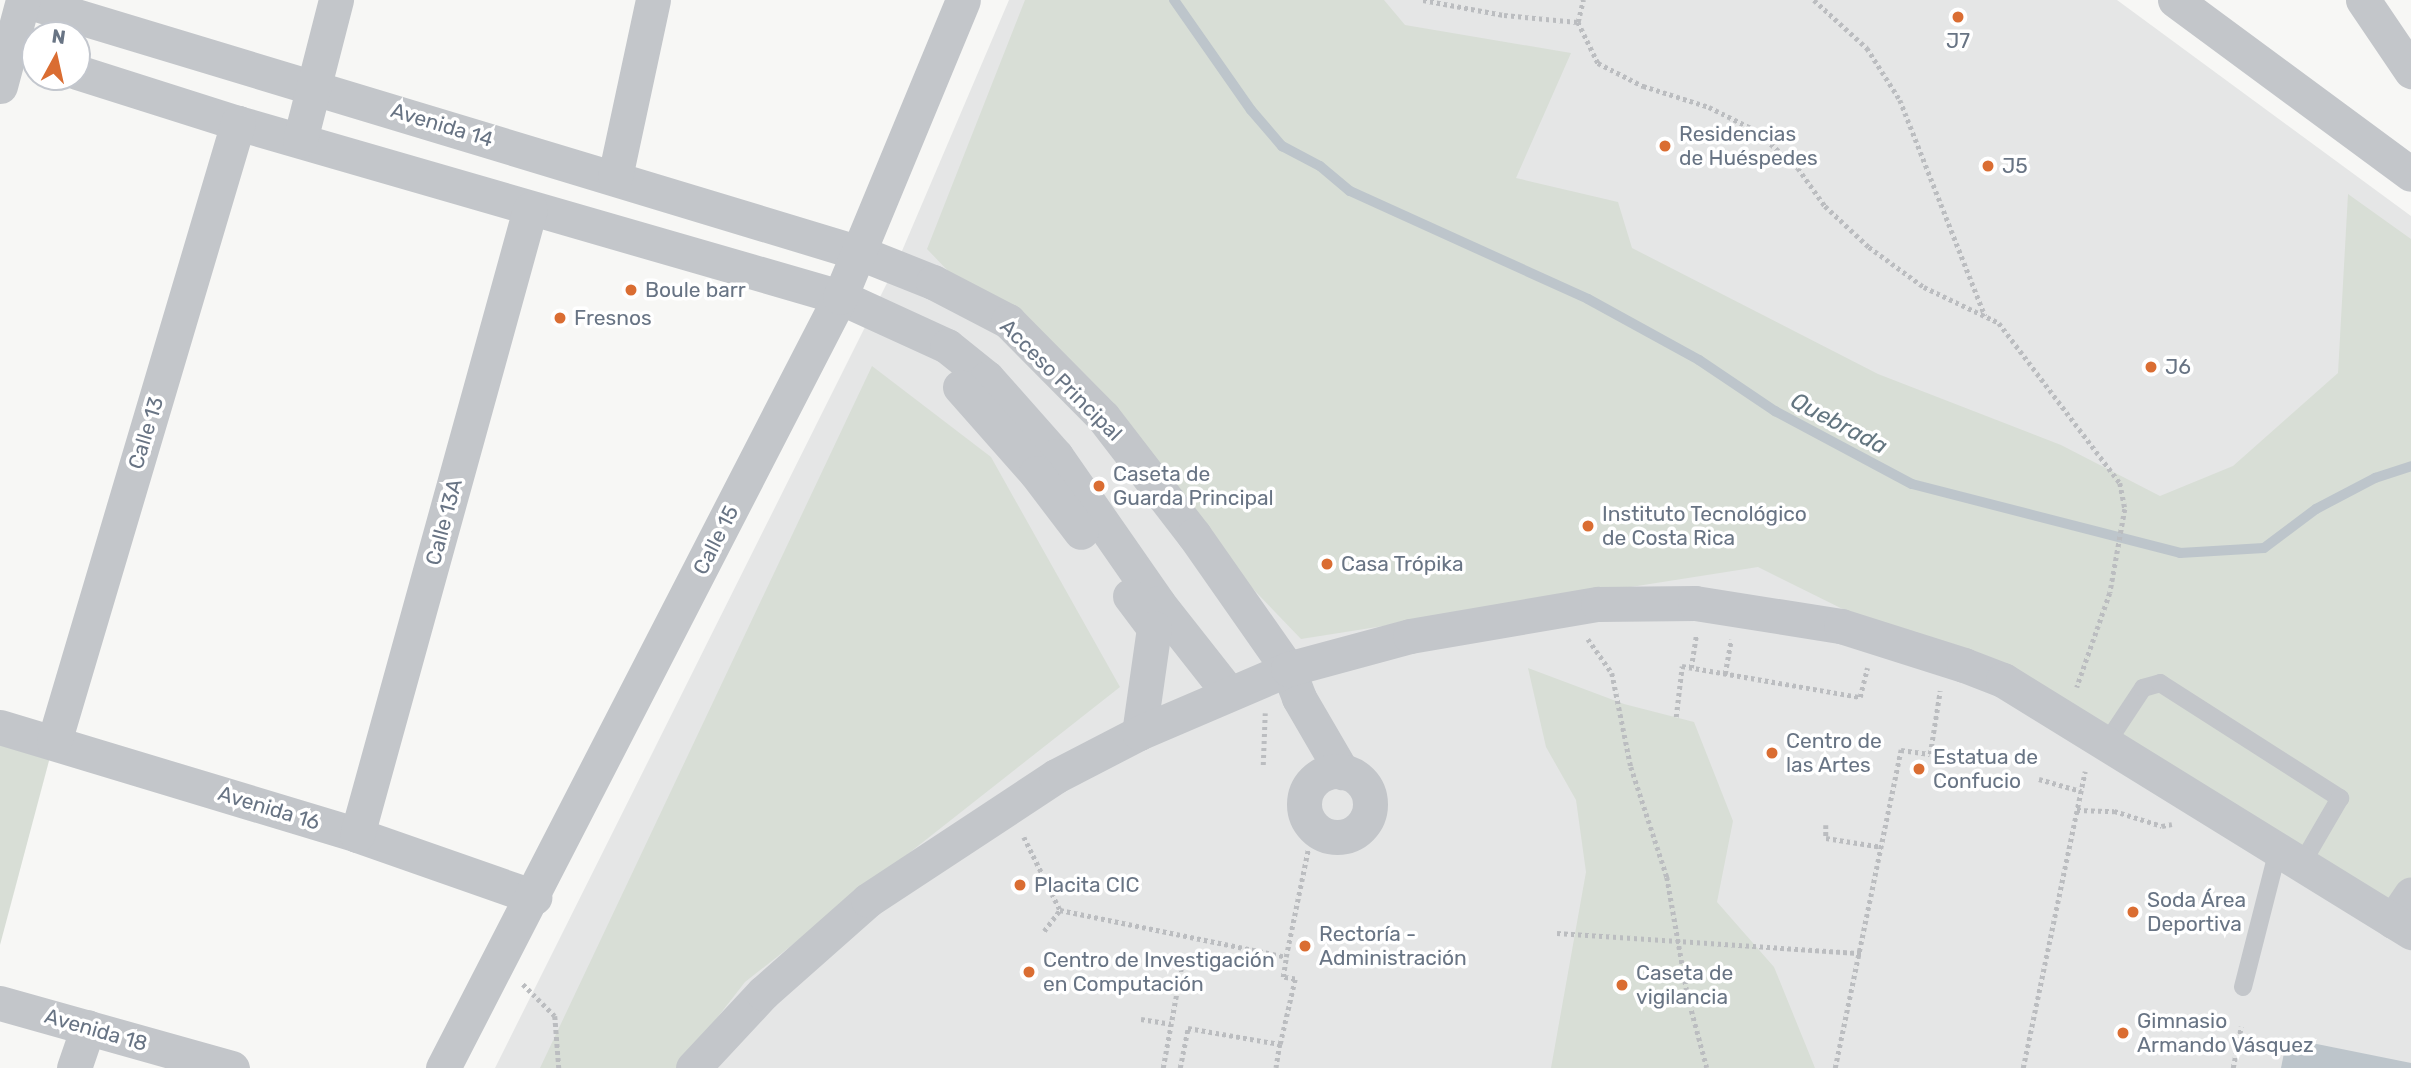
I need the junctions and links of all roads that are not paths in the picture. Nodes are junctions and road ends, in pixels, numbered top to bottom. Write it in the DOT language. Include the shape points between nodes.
graph roads {
  1 [pos="23,0"];
  2 [pos="336,0"];
  3 [pos="653,0"];
  4 [pos="963,0"];
  5 [pos="2175,0"];
  6 [pos="2363,0"];
  7 [pos="15,52"];
  8 [pos="2411,71"];
  9 [pos="91,76"];
  10 [pos="0,86"];
  11 [pos="314,87"];
  12 [pos="238,123"];
  13 [pos="300,140"];
  14 [pos="2411,174"];
  15 [pos="615,177"];
  16 [pos="530,209"];
  17 [pos="860,253"];
  18 [pos="840,297"];
  19 [pos="875,315"];
  20 [pos="1288,669"];
  21 [pos="1228,692"];
  22 [pos="0,727"];
  23 [pos="1139,733"];
  24 [pos="54,743"];
  25 [pos="2096,756"];
  26 [pos="1342,772"];
  27 [pos="357,835"];
  28 [pos="2290,857"];
  29 [pos="534,897"];
  30 [pos="2405,916"];
  31 [pos="2243,987"];
  32 [pos="0,1003"];
  33 [pos="88,1027"];
  34 [pos="75,1068"];
  35 [pos="232,1068"];
  36 [pos="443,1068"];
  37 [pos="692,1068"];
  1 -- 7 [label="street"];
  1 -- 11 [label="street, Avenida 14"];
  2 -- 11 [label="street"];
  3 -- 15 [label="street"];
  4 -- 17 [label="street, Calle 15"];
  5 -- 14 [label="street"];
  6 -- 8 [label="street"];
  7 -- 10 [label="street"];
  9 -- 12 [label="street"];
  11 -- 13 [label="street"];
  11 -- 15 [label="street, Avenida 14"];
  12 -- 13 [label="street"];
  12 -- 24 [label="street, Calle 13"];
  13 -- 16 [label="street"];
  15 -- 17 [label="street, Avenida 14"];
  16 -- 18 [label="street"];
  16 -- 27 [label="street, Calle 13A"];
  17 -- 18 [label="street, Calle 15"];
  17 -- 20 [label="street, Acceso Principal" via="933,282 1008,321 1103,417 1194,535"];
  18 -- 19 [label="street"];
  18 -- 29 [label="street, Calle 15"];
  19 -- 21 [label="street" via="947,346 987,378 1056,456 1158,603"];
  19 -- 23 [label="street" via="971,397 1036,472 1154,628"];
  20 -- 21 [label="street"];
  20 -- 25 [label="street" via="1500,617 1598,604 1695,603 1841,626 1964,664 2003,680"];
  20 -- 26 [label="street, Acceso Principal"];
  21 -- 23 [label="street"];
  22 -- 24 [label="street, Avenida 16"];
  23 -- 37 [label="street" via="1056,776 869,900 763,993"];
  24 -- 27 [label="street, Avenida 16"];
  25 -- 28 [label="street"];
  25 -- 28 [label="lane" via="2143,688 2160,683 2340,798"];
  27 -- 29 [label="street, Avenida 16"];
  28 -- 30 [label="street"];
  28 -- 31 [label="lane"];
  29 -- 36 [label="street, Calle 15"];
  32 -- 33 [label="street, Avenida 18"];
  33 -- 34 [label="street"];
  33 -- 35 [label="street, Avenida 18"];
}
